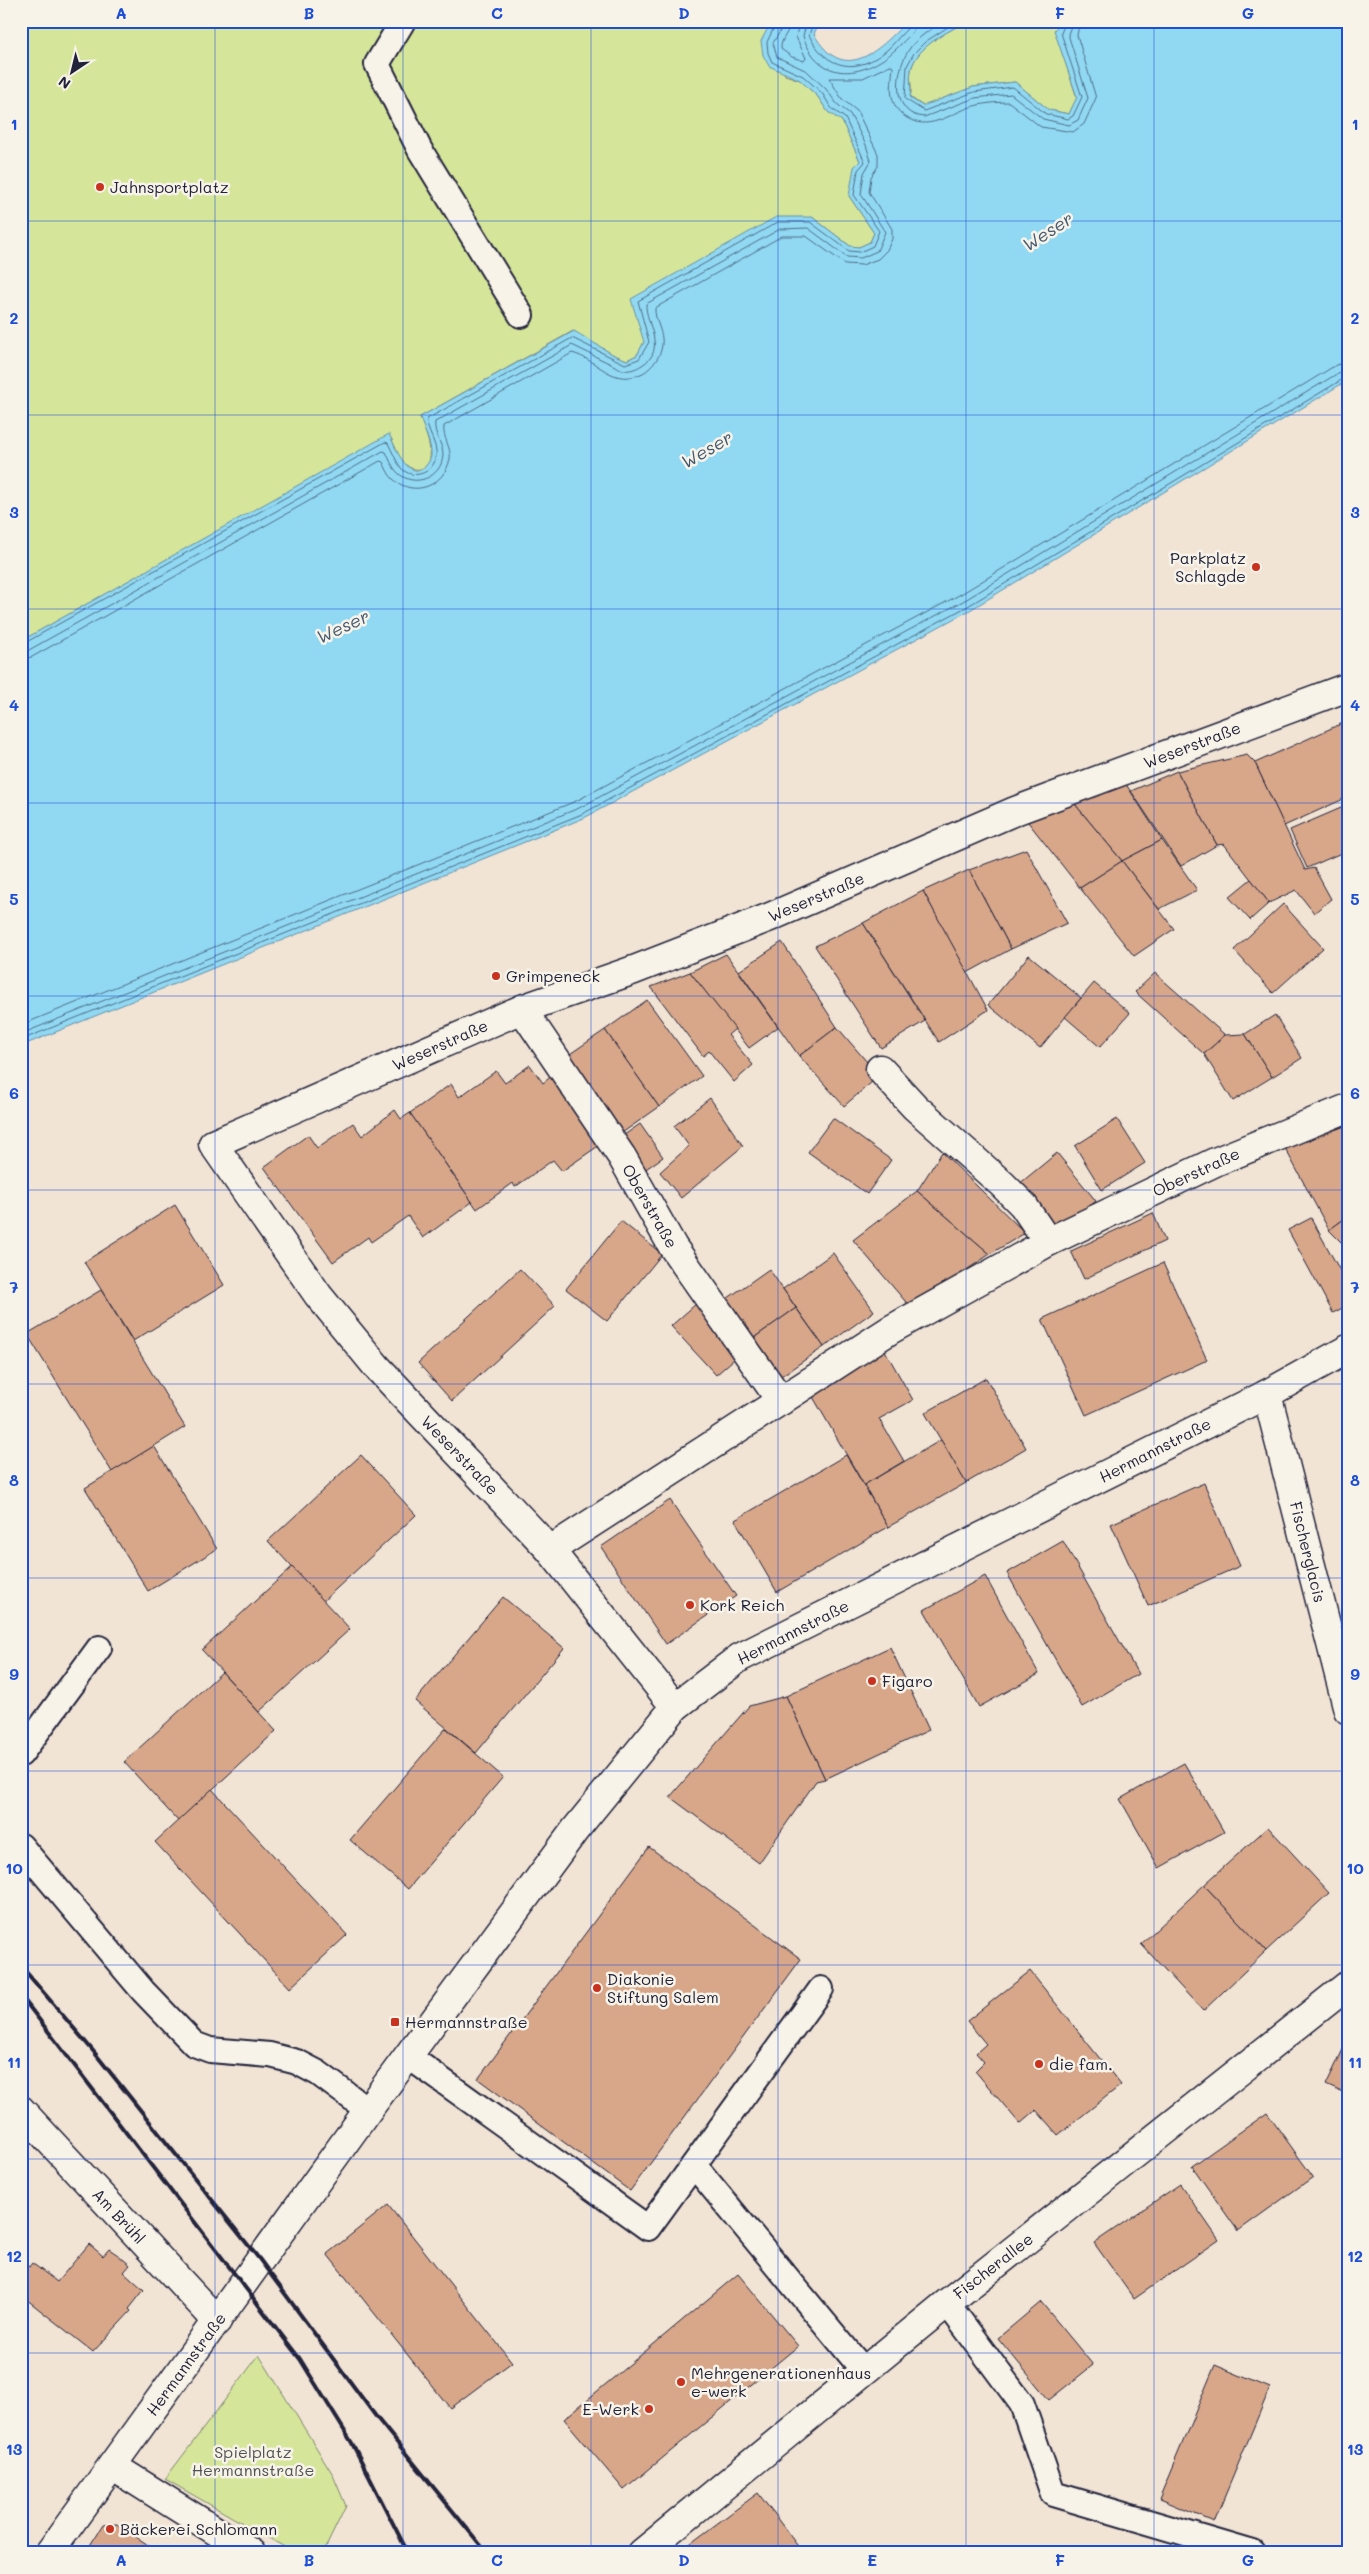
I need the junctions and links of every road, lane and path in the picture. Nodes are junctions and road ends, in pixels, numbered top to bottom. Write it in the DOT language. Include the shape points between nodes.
graph roads {
  1 [pos="403,21"];
  2 [pos="521,315"];
  3 [pos="1348,687"];
  4 [pos="522,1009"];
  5 [pos="880,1069"];
  6 [pos="1348,1108"];
  7 [pos="1048,1242"];
  8 [pos="1348,1349"];
  9 [pos="1267,1394"];
  10 [pos="781,1401"];
  11 [pos="550,1550"];
  12 [pos="99,1648"];
  13 [pos="675,1707"];
  14 [pos="1348,1710"];
  15 [pos="21,1754"];
  16 [pos="21,1846"];
  17 [pos="1348,1984"];
  18 [pos="821,1990"];
  19 [pos="408,2056"];
  20 [pos="21,2110"];
  21 [pos="368,2110"];
  22 [pos="694,2165"];
  23 [pos="947,2303"];
  24 [pos="217,2321"];
  25 [pos="864,2371"];
  26 [pos="112,2466"];
  27 [pos="49,2553"];
  28 [pos="251,2553"];
  29 [pos="642,2553"];
  30 [pos="1253,2553"];
  1 -- 2 [label="lane" via="377,64 420,150"];
  3 -- 4 [label="street, Weserstraße" via="1015,811 761,921"];
  4 -- 10 [label="street, Oberstraße" via="622,1157 673,1247"];
  4 -- 11 [label="street, Weserstraße" via="213,1144 318,1294 377,1368"];
  5 -- 7 [label="street" via="915,1107 1023,1205"];
  6 -- 7 [label="street, Oberstraße" via="1215,1162"];
  7 -- 10 [label="street, Oberstraße" via="890,1330"];
  8 -- 9 [label="street, Hermannstraße"];
  9 -- 13 [label="street, Hermannstraße" via="739,1658"];
  9 -- 14 [label="street, Fischerglacis"];
  10 -- 11 [label="street, Oberstraße"];
  11 -- 13 [label="street, Weserstraße"];
  12 -- 15 [label="lane"];
  13 -- 19 [label="street, Hermannstraße" via="575,1830"];
  16 -- 21 [label="lane" via="143,1991 194,2044 210,2050 270,2055 297,2062 318,2073"];
  17 -- 23 [label="street, Fischerallee"];
  18 -- 22 [label="lane"];
  19 -- 21 [label="street, Hermannstraße"];
  19 -- 22 [label="lane" via="648,2228"];
  20 -- 24 [label="street, Am Brühl"];
  21 -- 24 [label="street, Hermannstraße"];
  22 -- 25 [label="lane"];
  23 -- 25 [label="street, Fischerallee"];
  23 -- 30 [label="lane" via="1022,2404 1053,2494"];
  24 -- 26 [label="street, Hermannstraße"];
  25 -- 29 [label="street, Fischerallee"];
  26 -- 27 [label="street, Hermannstraße"];
  26 -- 28 [label="street"];
}
